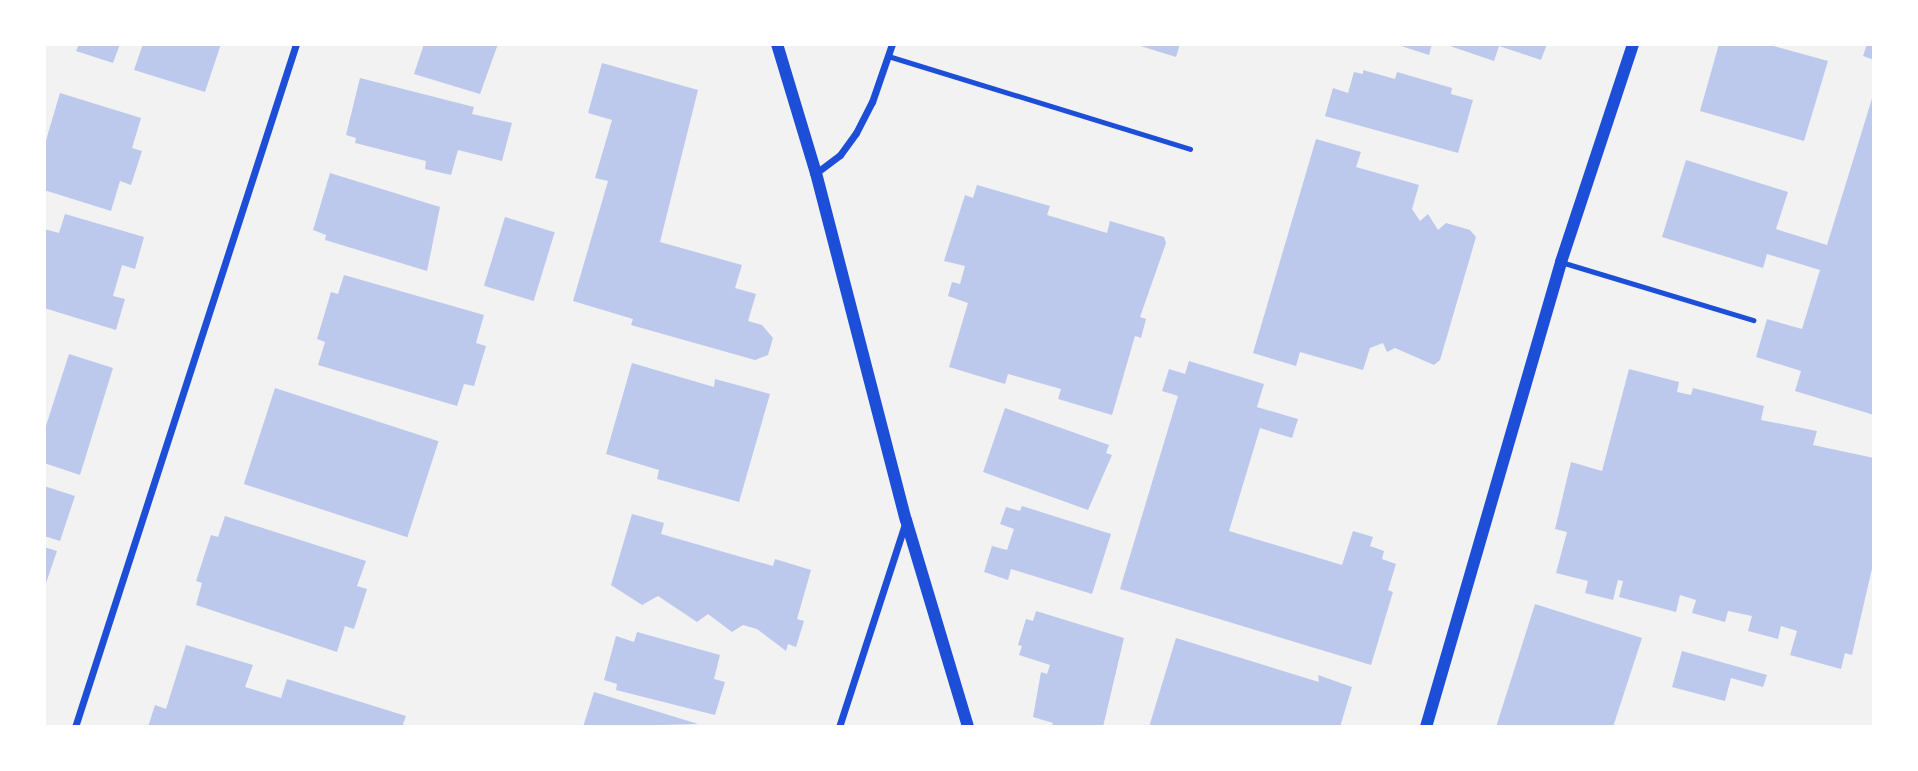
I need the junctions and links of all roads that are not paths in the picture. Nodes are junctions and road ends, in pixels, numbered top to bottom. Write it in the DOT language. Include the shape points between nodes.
graph roads {
  1 [pos="296,44"];
  2 [pos="777,44"];
  3 [pos="892,44"];
  4 [pos="1633,44"];
  5 [pos="888,56"];
  6 [pos="1190,149"];
  7 [pos="816,173"];
  8 [pos="1562,262"];
  9 [pos="1753,320"];
  10 [pos="906,520"];
  11 [pos="75,727"];
  12 [pos="839,727"];
  13 [pos="968,727"];
  14 [pos="1426,727"];
  1 -- 11 [label="street"];
  2 -- 7 [label="street"];
  3 -- 5 [label="street"];
  4 -- 8 [label="street"];
  5 -- 6 [label="lane"];
  5 -- 7 [label="street" via="856,133 840,155"];
  7 -- 10 [label="street"];
  8 -- 9 [label="lane"];
  8 -- 14 [label="street"];
  10 -- 12 [label="street"];
  10 -- 13 [label="street"];
}
